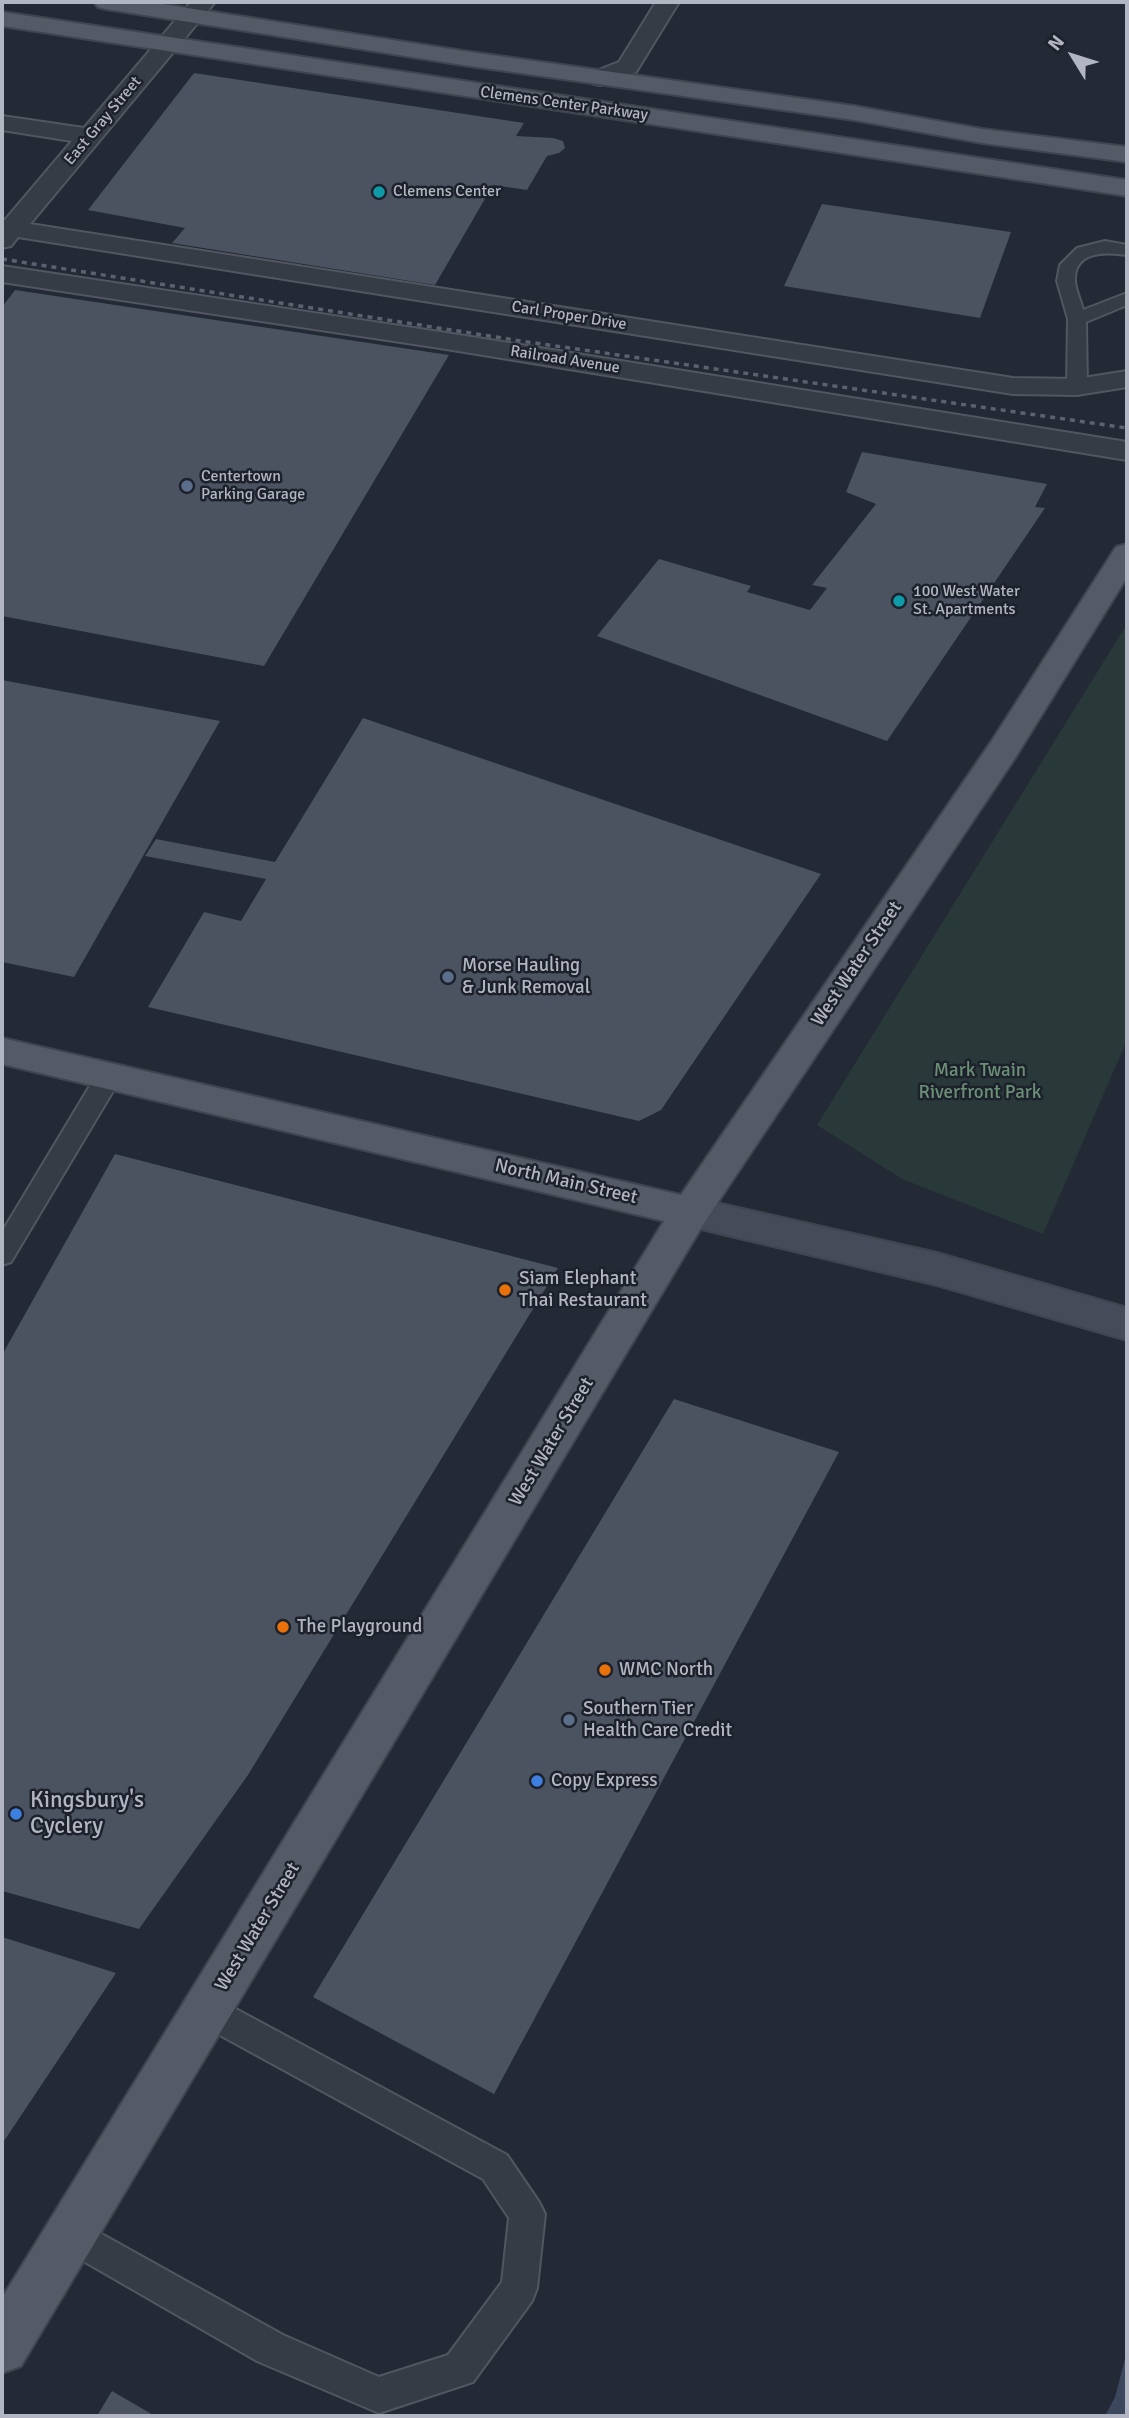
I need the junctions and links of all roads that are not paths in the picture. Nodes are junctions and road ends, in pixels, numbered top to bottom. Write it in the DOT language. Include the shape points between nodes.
graph roads {
  1 [pos="106,2"];
  2 [pos="667,2"];
  3 [pos="198,8"];
  4 [pos="2,19"];
  5 [pos="167,44"];
  6 [pos="600,78"];
  7 [pos="2,123"];
  8 [pos="90,136"];
  9 [pos="1127,155"];
  10 [pos="44,156"];
  11 [pos="70,160"];
  12 [pos="1127,188"];
  13 [pos="5,232"];
  14 [pos="1127,250"];
  15 [pos="2,274"];
  16 [pos="1127,298"];
  17 [pos="464,299"];
  18 [pos="1077,319"];
  19 [pos="440,340"];
  20 [pos="1127,379"];
  21 [pos="1077,387"];
  22 [pos="1127,451"];
  23 [pos="1127,553"];
  24 [pos="2,1051"];
  25 [pos="109,1076"];
  26 [pos="690,1212"];
  27 [pos="2,1255"];
  28 [pos="1127,1324"];
  29 [pos="208,2010"];
  30 [pos="71,2235"];
  31 [pos="2,2347"];
  1 -- 3 [label="main road, Clemens Center Parkway"];
  2 -- 6 [label="street" via="628,67"];
  3 -- 5 [label="street, East Gray Street"];
  3 -- 6 [label="main road, Clemens Center Parkway"];
  4 -- 5 [label="main road, Clemens Center Parkway"];
  5 -- 8 [label="street, East Gray Street"];
  5 -- 12 [label="main road, Clemens Center Parkway"];
  6 -- 9 [label="main road, Clemens Center Parkway"];
  7 -- 8 [label="street"];
  8 -- 11 [label="street, East Gray Street"];
  10 -- 11 [label="street"];
  11 -- 13 [label="street, East Gray Street"];
  13 -- 17 [label="street, Carl Proper Drive"];
  14 -- 18 [label="lane" via="1105,246 1083,252 1069,265 1066,281"];
  15 -- 19 [label="street, Railroad Avenue"];
  16 -- 18 [label="lane"];
  17 -- 19 [label="street"];
  17 -- 21 [label="street, Carl Proper Drive" via="1013,386"];
  18 -- 21 [label="lane"];
  19 -- 22 [label="street, Railroad Avenue"];
  20 -- 21 [label="street, Carl Proper Drive"];
  23 -- 26 [label="main road, West Water Street" via="1003,750"];
  24 -- 25 [label="main road, North Main Street"];
  25 -- 26 [label="main road, North Main Street"];
  25 -- 27 [label="lane"];
  26 -- 28 [label="main road, North Main Street" via="937,1269"];
  26 -- 29 [label="main road, West Water Street"];
  29 -- 30 [label="main road, West Water Street"];
  29 -- 30 [label="lane" via="495,2167 527,2214 519,2288 460,2369 379,2395 270,2348"];
  30 -- 31 [label="main road, West Water Street"];
}
